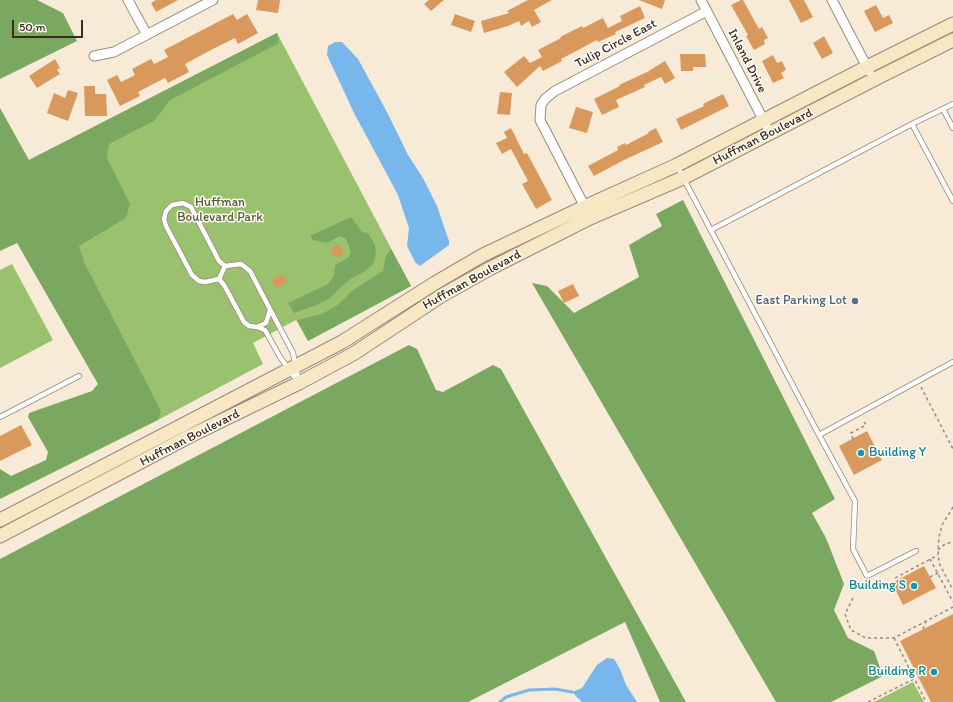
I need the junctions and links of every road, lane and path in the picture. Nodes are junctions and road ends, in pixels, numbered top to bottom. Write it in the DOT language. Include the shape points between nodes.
graph roads {
  1 [pos="128,0"];
  2 [pos="213,0"];
  3 [pos="701,0"];
  4 [pos="832,0"];
  5 [pos="706,11"];
  6 [pos="953,24"];
  7 [pos="147,35"];
  8 [pos="953,40"];
  9 [pos="94,56"];
  10 [pos="867,67"];
  11 [pos="873,80"];
  12 [pos="953,104"];
  13 [pos="943,109"];
  14 [pos="764,121"];
  15 [pos="912,124"];
  16 [pos="953,128"];
  17 [pos="770,133"];
  18 [pos="677,165"];
  19 [pos="683,178"];
  20 [pos="953,201"];
  21 [pos="587,212"];
  22 [pos="711,230"];
  23 [pos="224,266"];
  24 [pos="219,279"];
  25 [pos="270,310"];
  26 [pos="257,327"];
  27 [pos="953,362"];
  28 [pos="292,368"];
  29 [pos="79,376"];
  30 [pos="299,383"];
  31 [pos="920,386"];
  32 [pos="0,417"];
  33 [pos="819,435"];
  34 [pos="953,449"];
  35 [pos="953,508"];
  36 [pos="0,520"];
  37 [pos="0,536"];
  38 [pos="953,542"];
  39 [pos="938,550"];
  40 [pos="916,551"];
  41 [pos="938,555"];
  42 [pos="930,559"];
  43 [pos="938,573"];
  44 [pos="930,577"];
  45 [pos="895,578"];
  46 [pos="953,590"];
  47 [pos="853,598"];
  48 [pos="953,602"];
  49 [pos="953,607"];
  50 [pos="926,621"];
  51 [pos="924,629"];
  52 [pos="894,638"];
  53 [pos="914,679"];
  54 [pos="868,702"];
  55 [pos="926,702"];
  1 -- 7 [label="street"];
  2 -- 7 [label="street"];
  3 -- 5 [label="street, Inland Drive"];
  4 -- 10 [label="street"];
  5 -- 14 [label="street, Inland Drive"];
  5 -- 21 [label="street, Tulip Circle East" via="555,91 545,99 540,120"];
  6 -- 10 [label="street, Huffman Boulevard"];
  7 -- 9 [label="street" via="114,52"];
  8 -- 11 [label="street, Huffman Boulevard"];
  10 -- 11 [label="street"];
  10 -- 14 [label="street, Huffman Boulevard"];
  11 -- 17 [label="street, Huffman Boulevard"];
  12 -- 13 [label="lane"];
  13 -- 15 [label="lane"];
  13 -- 16 [label="lane"];
  14 -- 17 [label="street, Inland Drive"];
  14 -- 18 [label="street, Huffman Boulevard"];
  15 -- 20 [label="lane"];
  15 -- 22 [label="lane"];
  17 -- 19 [label="street, Huffman Boulevard"];
  18 -- 19 [label="lane"];
  18 -- 21 [label="street, Huffman Boulevard"];
  19 -- 21 [label="street, Huffman Boulevard"];
  19 -- 22 [label="lane"];
  21 -- 28 [label="street, Huffman Boulevard" via="483,255 342,342"];
  21 -- 30 [label="street, Huffman Boulevard" via="441,296 353,354"];
  22 -- 33 [label="lane"];
  23 -- 24 [label="lane"];
  23 -- 24 [label="lane" via="190,207 183,203 172,205 166,211 164,219 192,275 205,282"];
  23 -- 25 [label="lane" via="241,264 250,271"];
  24 -- 26 [label="lane" via="244,322 248,326"];
  25 -- 26 [label="lane" via="266,323"];
  25 -- 28 [label="lane" via="293,353"];
  26 -- 28 [label="lane" via="266,331"];
  27 -- 33 [label="lane"];
  28 -- 30 [label="lane"];
  28 -- 30 [label="lane"];
  28 -- 36 [label="street, Huffman Boulevard"];
  29 -- 32 [label="lane"];
  30 -- 37 [label="street, Huffman Boulevard" via="190,436"];
  31 -- 34 [label="path"];
  33 -- 40 [label="lane" via="855,501 854,549 867,576"];
  35 -- 39 [label="path" via="942,526"];
  38 -- 39 [label="path"];
  39 -- 41 [label="path"];
  41 -- 42 [label="path"];
  41 -- 46 [label="path" via="939,564"];
  42 -- 43 [label="path"];
  42 -- 45 [label="path"];
  43 -- 44 [label="path"];
  43 -- 48 [label="path"];
  47 -- 52 [label="path" via="845,614 852,630 866,638"];
  49 -- 50 [label="path"];
  50 -- 51 [label="path"];
  50 -- 52 [label="path"];
  52 -- 53 [label="path"];
  53 -- 54 [label="path"];
  53 -- 55 [label="path"];
}
